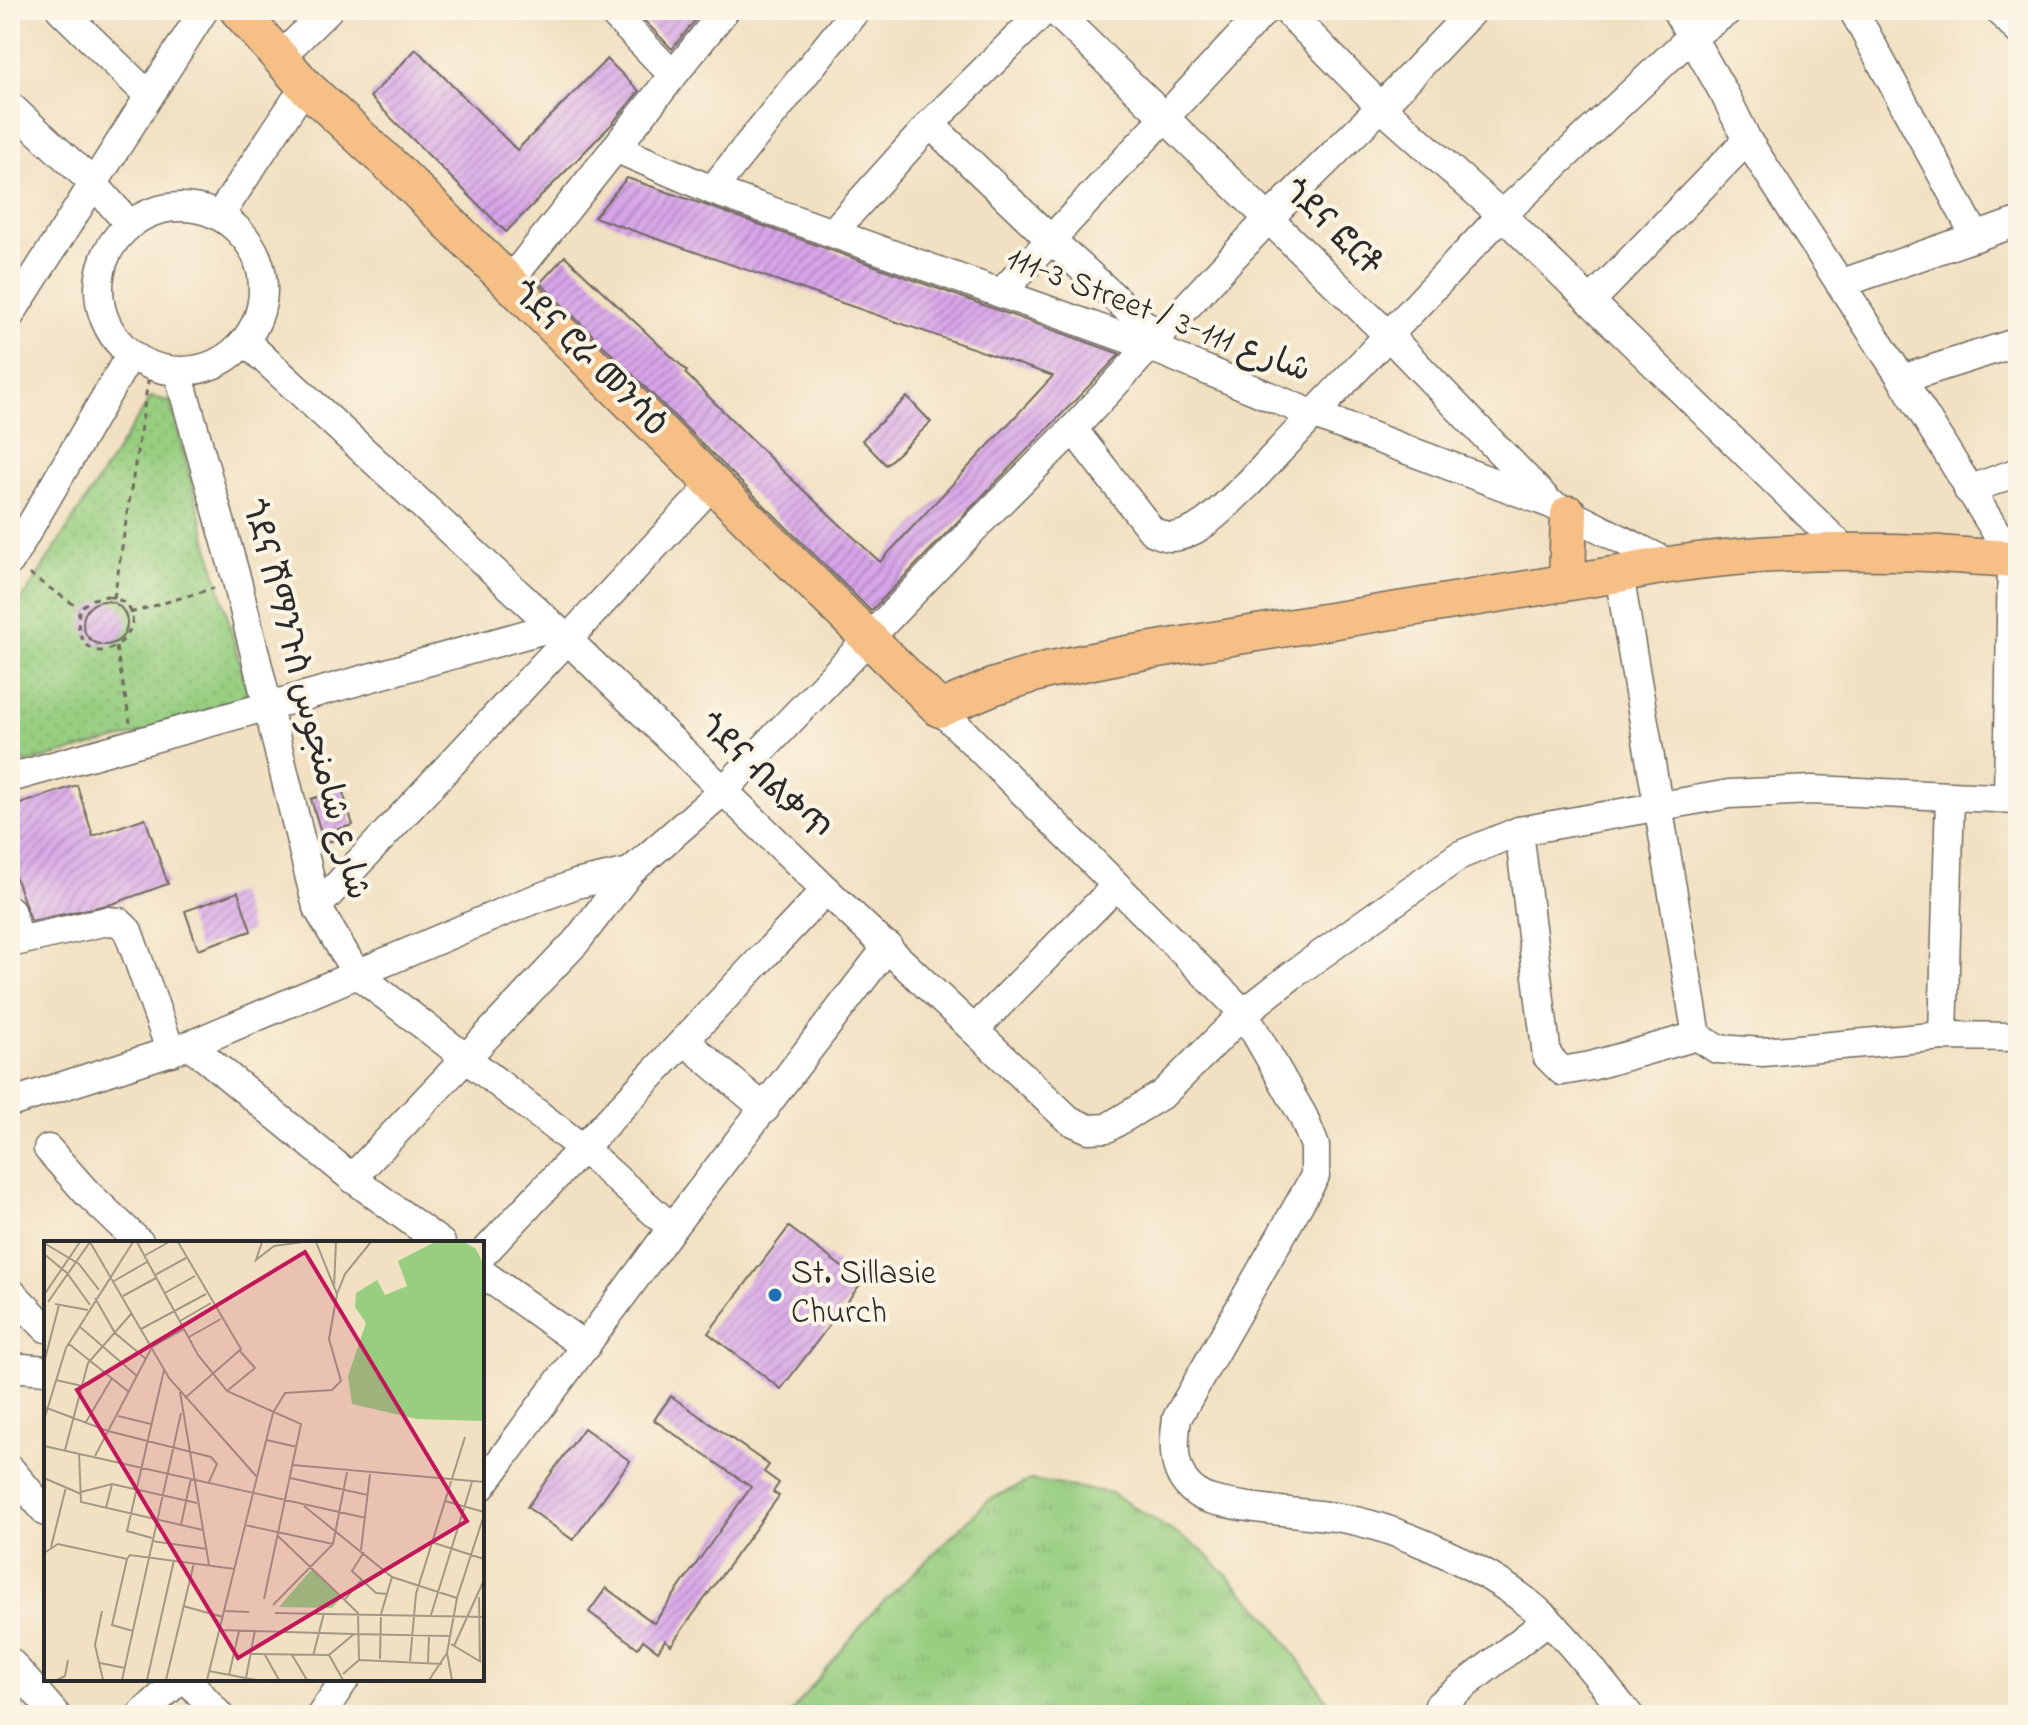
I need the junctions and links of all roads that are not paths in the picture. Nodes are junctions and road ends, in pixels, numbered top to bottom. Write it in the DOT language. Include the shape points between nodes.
graph roads {
  1 [pos="61,10"];
  2 [pos="204,10"];
  3 [pos="238,10"];
  4 [pos="328,10"];
  5 [pos="610,10"];
  6 [pos="725,10"];
  7 [pos="856,10"];
  8 [pos="1045,10"];
  9 [pos="1054,10"];
  10 [pos="1265,10"];
  11 [pos="1286,10"];
  12 [pos="1473,10"];
  13 [pos="1676,10"];
  14 [pos="1729,10"];
  15 [pos="1853,10"];
  16 [pos="1999,10"];
  17 [pos="2018,30"];
  18 [pos="1691,37"];
  19 [pos="281,56"];
  20 [pos="672,74"];
  21 [pos="305,86"];
  22 [pos="149,96"];
  23 [pos="10,106"];
  24 [pos="1381,107"];
  25 [pos="1164,119"];
  26 [pos="930,124"];
  27 [pos="1747,140"];
  28 [pos="615,148"];
  29 [pos="93,183"];
  30 [pos="712,190"];
  31 [pos="220,215"];
  32 [pos="1502,215"];
  33 [pos="1269,218"];
  34 [pos="2018,222"];
  35 [pos="129,224"];
  36 [pos="833,232"];
  37 [pos="1976,237"];
  38 [pos="1049,238"];
  39 [pos="508,283"];
  40 [pos="1840,284"];
  41 [pos="1001,293"];
  42 [pos="1591,301"];
  43 [pos="10,315"];
  44 [pos="1389,336"];
  45 [pos="245,341"];
  46 [pos="2018,342"];
  47 [pos="1155,343"];
  48 [pos="153,364"];
  49 [pos="1902,379"];
  50 [pos="1312,414"];
  51 [pos="1073,429"];
  52 [pos="2018,472"];
  53 [pos="713,484"];
  54 [pos="1968,490"];
  55 [pos="1560,509"];
  56 [pos="1847,552"];
  57 [pos="2015,558"];
  58 [pos="10,561"];
  59 [pos="1670,564"];
  60 [pos="1619,574"];
  61 [pos="1567,582"];
  62 [pos="559,633"];
  63 [pos="869,638"];
  64 [pos="268,708"];
  65 [pos="940,709"];
  66 [pos="10,778"];
  67 [pos="723,791"];
  68 [pos="1950,797"];
  69 [pos="2013,798"];
  70 [pos="1660,806"];
  71 [pos="1519,831"];
  72 [pos="630,872"];
  73 [pos="1116,886"];
  74 [pos="826,890"];
  75 [pos="317,907"];
  76 [pos="10,910"];
  77 [pos="14,942"];
  78 [pos="888,946"];
  79 [pos="356,973"];
  80 [pos="1244,1013"];
  81 [pos="975,1029"];
  82 [pos="1697,1036"];
  83 [pos="1943,1036"];
  84 [pos="2018,1037"];
  85 [pos="685,1041"];
  86 [pos="180,1049"];
  87 [pos="466,1059"];
  88 [pos="10,1103"];
  89 [pos="765,1109"];
  90 [pos="582,1148"];
  91 [pos="48,1149"];
  92 [pos="352,1178"];
  93 [pos="672,1228"];
  94 [pos="138,1241"];
  95 [pos="438,1241"];
  96 [pos="484,1253"];
  97 [pos="484,1274"];
  98 [pos="10,1291"];
  99 [pos="44,1326"];
  100 [pos="586,1347"];
  101 [pos="10,1367"];
  102 [pos="44,1370"];
  103 [pos="10,1469"];
  104 [pos="484,1483"];
  105 [pos="44,1510"];
  106 [pos="1548,1620"];
  107 [pos="10,1662"];
  108 [pos="178,1681"];
  109 [pos="189,1681"];
  110 [pos="344,1681"];
  111 [pos="1439,1705"];
  112 [pos="56,1715"];
  113 [pos="141,1715"];
  114 [pos="219,1715"];
  115 [pos="321,1715"];
  116 [pos="1629,1715"];
  1 -- 22 [label="street"];
  2 -- 22 [label="street"];
  3 -- 19 [label="main road, ጎደና ሮራ መንሳዕ"];
  4 -- 19 [label="street"];
  5 -- 20 [label="street"];
  6 -- 20 [label="street"];
  7 -- 30 [label="street"];
  8 -- 26 [label="street"];
  9 -- 25 [label="street, ጎደና ፎርቶ"];
  10 -- 25 [label="street"];
  11 -- 24 [label="street"];
  12 -- 24 [label="street"];
  13 -- 18 [label="street"];
  14 -- 18 [label="street"];
  15 -- 37 [label="street"];
  16 -- 17 [label="street"];
  18 -- 27 [label="street"];
  18 -- 32 [label="street"];
  19 -- 21 [label="main road, ጎደና ሮራ መንሳዕ"];
  20 -- 28 [label="street"];
  21 -- 31 [label="street"];
  21 -- 39 [label="main road, ጎደና ሮራ መንሳዕ"];
  22 -- 29 [label="street"];
  23 -- 29 [label="street"];
  24 -- 32 [label="street"];
  24 -- 33 [label="street"];
  25 -- 33 [label="street, ጎደና ፎርቶ"];
  25 -- 38 [label="street"];
  26 -- 36 [label="street"];
  26 -- 38 [label="street"];
  27 -- 40 [label="street"];
  27 -- 42 [label="street"];
  28 -- 30 [label="street, 111-3 Street / شارع 111-3"];
  28 -- 39 [label="street"];
  29 -- 35 [label="street"];
  29 -- 43 [label="street"];
  30 -- 36 [label="street, 111-3 Street / شارع 111-3"];
  31 -- 35 [label="street" via="173,206"];
  31 -- 45 [label="street" via="254,249 262,272 263,297"];
  32 -- 42 [label="street"];
  32 -- 44 [label="street"];
  33 -- 44 [label="street, ጎደና ፎርቶ"];
  33 -- 47 [label="street"];
  34 -- 37 [label="street"];
  35 -- 48 [label="street" via="111,244 100,268 98,295 104,322 117,343"];
  36 -- 41 [label="street, 111-3 Street / شارع 111-3"];
  37 -- 40 [label="street"];
  38 -- 41 [label="street"];
  38 -- 47 [label="street"];
  39 -- 53 [label="main road, ጎደና ሮራ መንሳዕ"];
  40 -- 49 [label="street"];
  41 -- 47 [label="street, 111-3 Street / شارع 111-3"];
  42 -- 56 [label="street"];
  44 -- 50 [label="street"];
  44 -- 55 [label="street, ጎደና ፎርቶ"];
  45 -- 48 [label="street" via="203,369"];
  45 -- 62 [label="street, ጎደና ብልቃጥ"];
  46 -- 49 [label="street"];
  47 -- 50 [label="street, 111-3 Street / شارع 111-3"];
  47 -- 51 [label="street"];
  48 -- 58 [label="street"];
  48 -- 64 [label="street, ጎደና ሽማንጉስ شارع شامنجوس" via="237,581"];
  49 -- 54 [label="street"];
  50 -- 51 [label="street" via="1207,521 1168,537 1152,531"];
  50 -- 55 [label="street, 111-3 Street / شارع 111-3"];
  51 -- 63 [label="street"];
  52 -- 54 [label="street"];
  53 -- 62 [label="street"];
  53 -- 63 [label="main road, ጎደና ሮራ መንሳዕ"];
  54 -- 57 [label="street"];
  55 -- 59 [label="street, 111-3 Street / شارع 111-3"];
  55 -- 61 [label="main road"];
  56 -- 57 [label="main road"];
  56 -- 59 [label="main road"];
  57 -- 69 [label="street"];
  59 -- 60 [label="main road"];
  60 -- 61 [label="main road"];
  60 -- 70 [label="street"];
  61 -- 65 [label="main road" via="1047,670"];
  62 -- 64 [label="street"];
  62 -- 67 [label="street, ጎደና ብልቃጥ"];
  62 -- 75 [label="street"];
  63 -- 65 [label="main road, ጎደና ሮራ መንሳዕ"];
  63 -- 67 [label="street"];
  64 -- 66 [label="street"];
  64 -- 75 [label="street, ጎደና ሽማንጉስ شارع شامنجوس"];
  65 -- 73 [label="street"];
  67 -- 72 [label="street"];
  67 -- 74 [label="street, ጎደና ብልቃጥ"];
  68 -- 69 [label="street, ጎደና ብልቃጥ"];
  68 -- 70 [label="street, ጎደና ብልቃጥ" via="1813,790 1729,794"];
  68 -- 83 [label="street"];
  70 -- 71 [label="street, ጎደና ብልቃጥ"];
  70 -- 82 [label="street"];
  71 -- 80 [label="street, ጎደና ብልቃጥ" via="1460,855"];
  71 -- 82 [label="street" via="1547,1056 1562,1071"];
  72 -- 79 [label="street" via="576,884"];
  72 -- 87 [label="street" via="576,942"];
  73 -- 80 [label="street"];
  73 -- 81 [label="street"];
  74 -- 78 [label="street, ጎደና ብልቃጥ"];
  74 -- 85 [label="street"];
  75 -- 79 [label="street, ጎደና ሽማንጉስ شارع شامنجوس"];
  76 -- 77 [label="street"];
  77 -- 86 [label="street" via="119,922 128,931"];
  78 -- 81 [label="street, ጎደና ብልቃጥ"];
  78 -- 89 [label="street"];
  79 -- 86 [label="street"];
  79 -- 87 [label="street, ጎደና ሽማንጉስ شارع شامنجوس"];
  80 -- 81 [label="street, ጎደና ብልቃጥ" via="1163,1094 1107,1128 1089,1129 1069,1120"];
  80 -- 106 [label="street" via="1303,1116 1315,1146 1315,1176 1177,1418 1173,1449 1179,1474 1198,1495 1222,1502 1339,1517 1416,1540 1508,1587"];
  82 -- 83 [label="street" via="1717,1049 1763,1052"];
  83 -- 84 [label="street"];
  85 -- 89 [label="street"];
  85 -- 90 [label="street"];
  86 -- 88 [label="street"];
  86 -- 92 [label="street"];
  87 -- 90 [label="street, ጎደና ሽማንጉስ شارع شامنجوس"];
  87 -- 92 [label="street"];
  89 -- 93 [label="street"];
  90 -- 93 [label="street, ጎደና ሽማንጉስ شارع شامنجوس"];
  90 -- 96 [label="street"];
  91 -- 94 [label="street"];
  92 -- 95 [label="street"];
  93 -- 100 [label="street"];
  97 -- 100 [label="street"];
  98 -- 99 [label="street"];
  100 -- 104 [label="street"];
  101 -- 102 [label="street"];
  103 -- 105 [label="street"];
  106 -- 111 [label="street"];
  106 -- 116 [label="street"];
  107 -- 112 [label="street"];
  108 -- 113 [label="street"];
  109 -- 114 [label="street"];
  110 -- 115 [label="street"];
}
